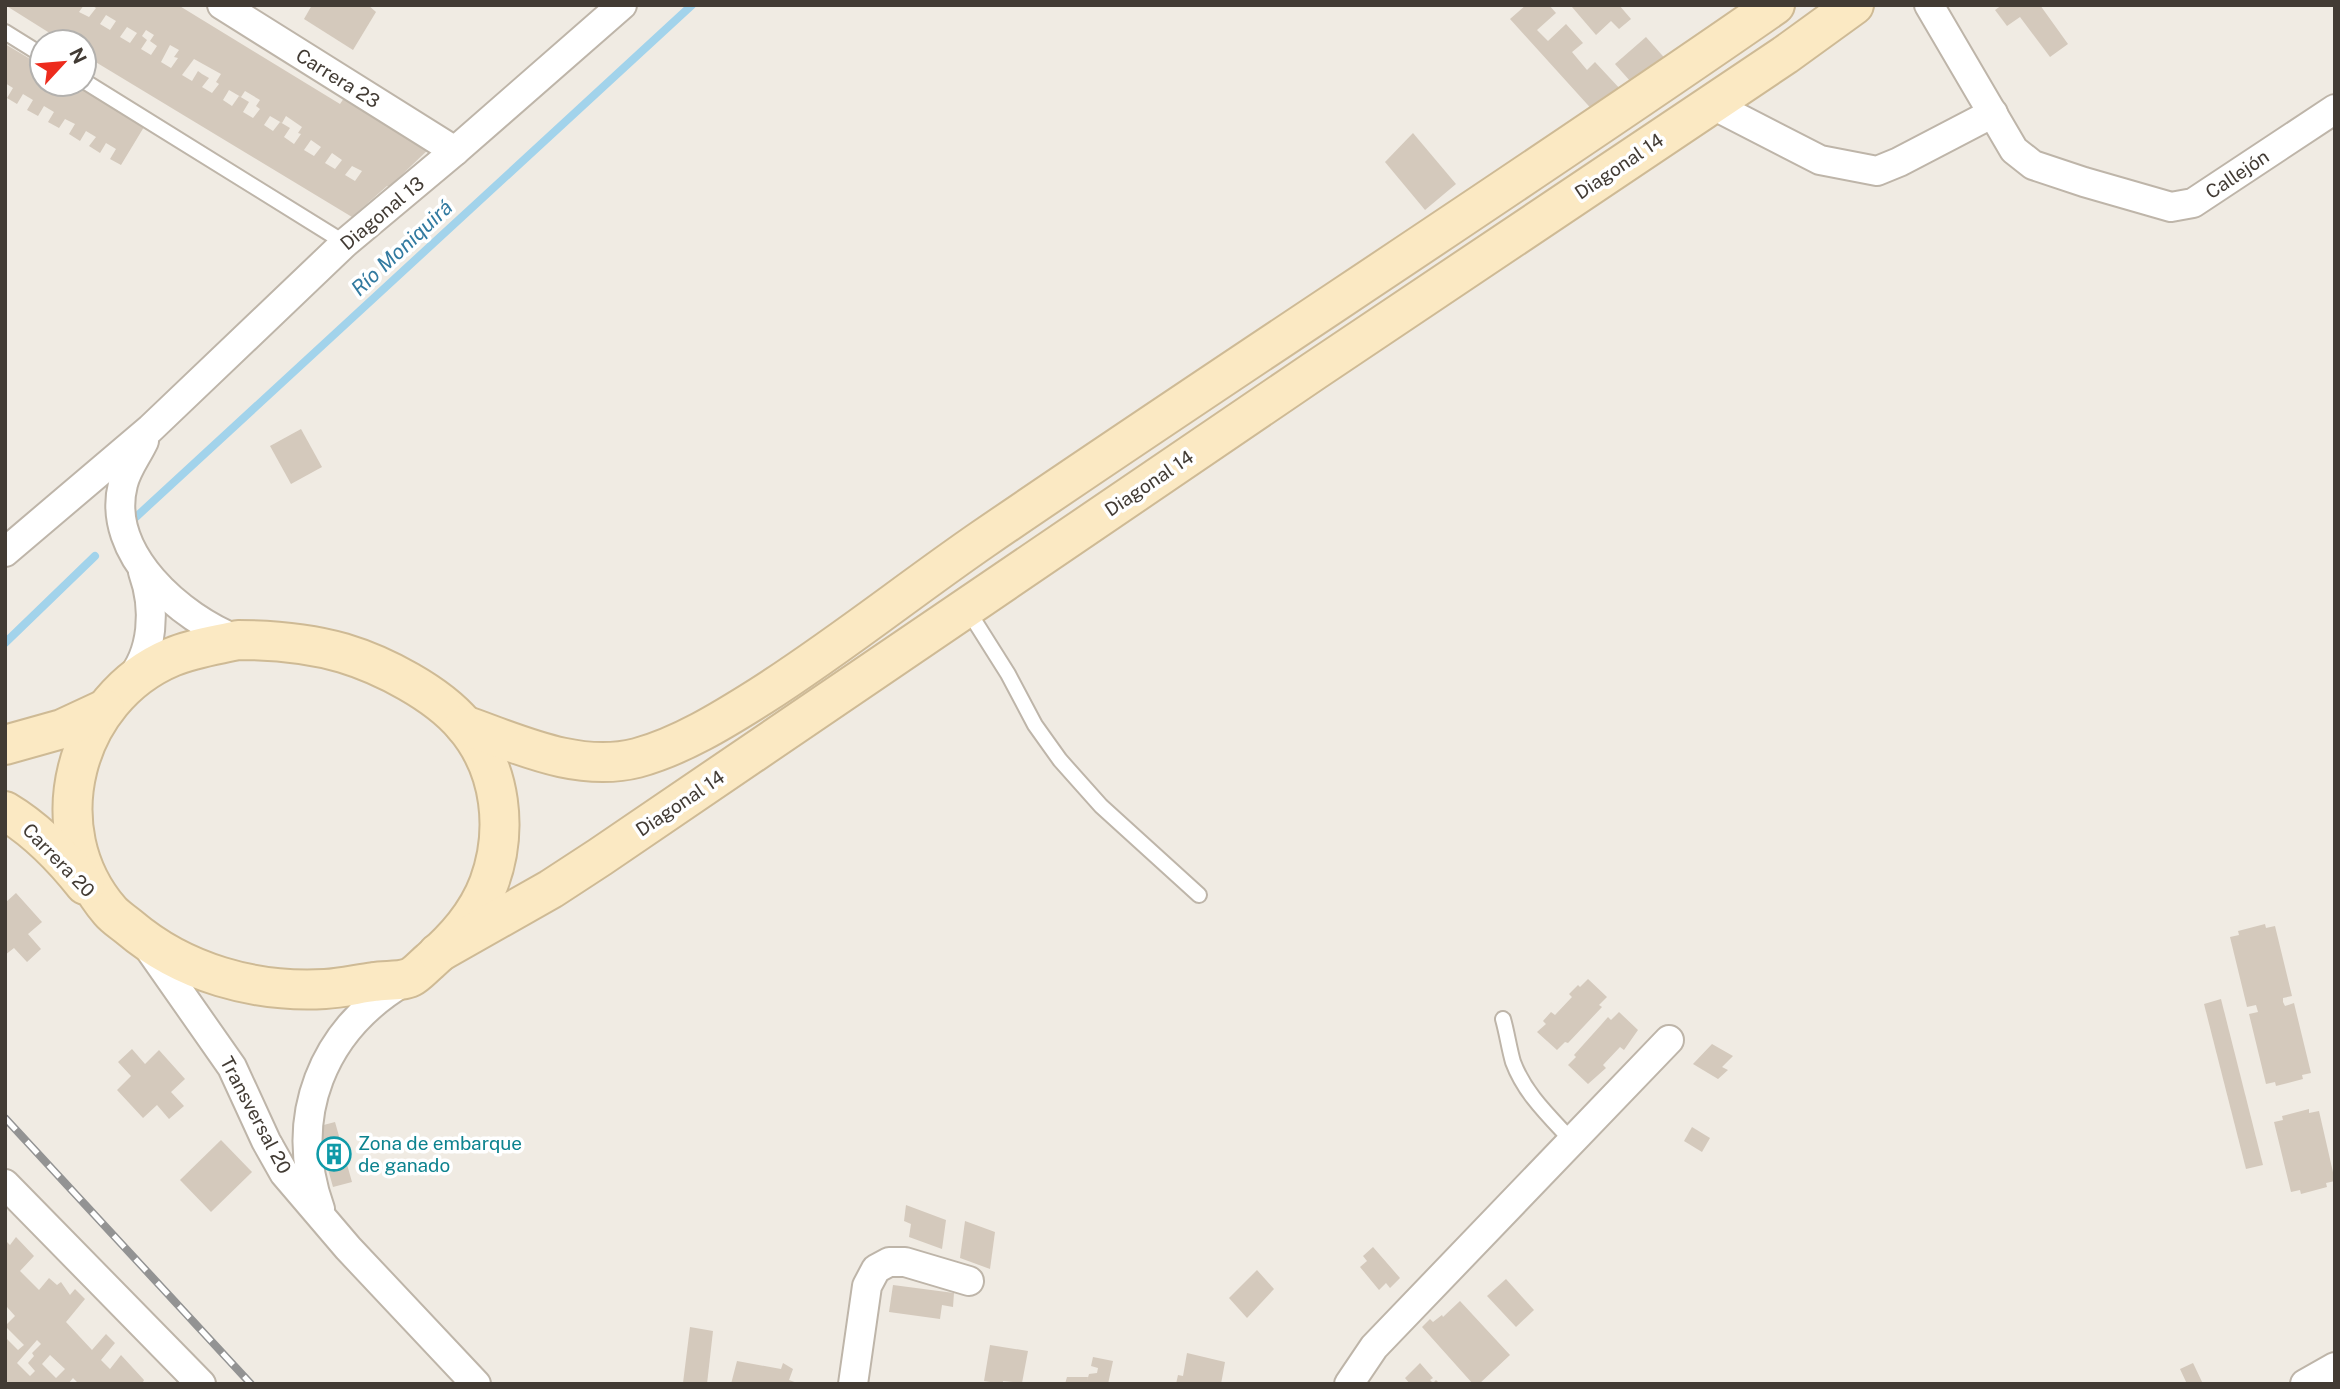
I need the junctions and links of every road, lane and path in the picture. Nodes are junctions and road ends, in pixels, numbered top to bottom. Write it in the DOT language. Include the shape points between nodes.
graph roads {
  1 [pos="222,5"];
  2 [pos="622,5"];
  3 [pos="1854,5"];
  4 [pos="1929,5"];
  5 [pos="1763,9"];
  6 [pos="5,33"];
  7 [pos="28,47"];
  8 [pos="98,90"];
  9 [pos="1711,104"];
  10 [pos="2335,109"];
  11 [pos="1993,113"];
  12 [pos="455,151"];
  13 [pos="345,243"];
  14 [pos="150,429"];
  15 [pos="5,552"];
  16 [pos="139,559"];
  17 [pos="966,608"];
  18 [pos="238,640"];
  19 [pos="115,698"];
  20 [pos="464,725"];
  21 [pos="5,745"];
  22 [pos="5,811"];
  23 [pos="1199,894"];
  24 [pos="110,912"];
  25 [pos="141,938"];
  26 [pos="439,953"];
  27 [pos="410,978"];
  28 [pos="1503,1018"];
  29 [pos="1669,1040"];
  30 [pos="1572,1141"];
  31 [pos="5,1184"];
  32 [pos="325,1222"];
  33 [pos="969,1281"];
  34 [pos="2335,1367"];
  35 [pos="201,1384"];
  36 [pos="476,1384"];
  37 [pos="853,1384"];
  38 [pos="1349,1384"];
  39 [pos="2305,1384"];
  1 -- 12 [label="street, Carrera 23"];
  2 -- 12 [label="street, Diagonal 13"];
  3 -- 9 [label="street, Diagonal 14"];
  4 -- 11 [label="street"];
  5 -- 20 [label="street" via="732,714 660,750 605,762 540,752"];
  6 -- 7 [label="lane"];
  8 -- 13 [label="lane"];
  9 -- 11 [label="street" via="1820,160 1877,171"];
  9 -- 17 [label="street, Diagonal 14"];
  10 -- 11 [label="street, Callejón" via="2193,203 2171,207 2033,165 2014,150"];
  12 -- 13 [label="street, Diagonal 13"];
  13 -- 14 [label="street, Diagonal 13"];
  14 -- 15 [label="street, Diagonal 13"];
  14 -- 16 [label="street, Diagonal 13" via="129,467 120,505 128,543"];
  16 -- 18 [label="street, Diagonal 13" via="169,599 203,625"];
  16 -- 19 [label="street, Diagonal 13" via="148,587 150,630 138,671"];
  17 -- 23 [label="lane" via="1060,760 1101,806"];
  17 -- 26 [label="street, Diagonal 14" via="590,864"];
  18 -- 19 [label="street" via="172,656 145,671"];
  18 -- 20 [label="street" via="309,645 365,661 408,682"];
  19 -- 21 [label="street" via="62,729"];
  19 -- 24 [label="street" via="86,740 75,775 72,811 77,847 90,881"];
  20 -- 26 [label="street" via="484,756 496,790 501,827 496,863 484,897 465,927"];
  22 -- 24 [label="street, Carrera 20" via="44,839"];
  24 -- 25 [label="street"];
  25 -- 27 [label="street" via="203,971 270,988 340,988"];
  25 -- 32 [label="street, Transversal 20" via="232,1067 284,1173"];
  26 -- 27 [label="street"];
  27 -- 32 [label="street, Transversal 20" via="359,1015 323,1067 307,1129 314,1192"];
  28 -- 30 [label="lane" via="1521,1080"];
  29 -- 30 [label="street"];
  30 -- 38 [label="street" via="1374,1347"];
  31 -- 35 [label="street"];
  32 -- 36 [label="street, Transversal 20"];
  33 -- 37 [label="street" via="905,1262 889,1262 876,1269 867,1286"];
  34 -- 39 [label="street"];
}
